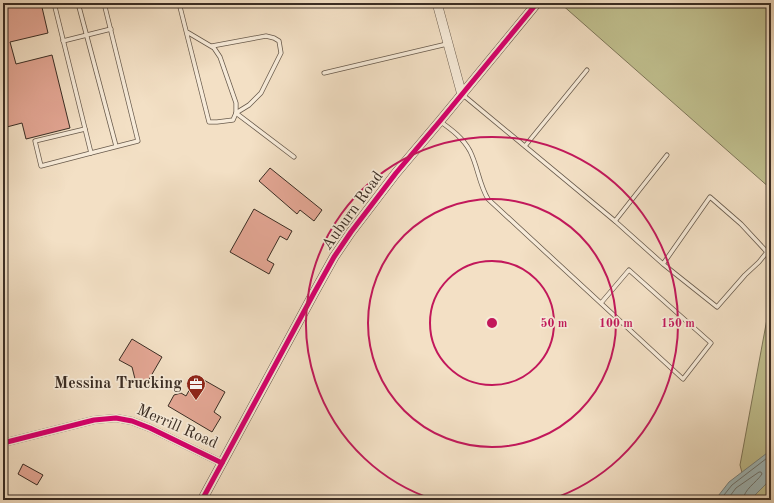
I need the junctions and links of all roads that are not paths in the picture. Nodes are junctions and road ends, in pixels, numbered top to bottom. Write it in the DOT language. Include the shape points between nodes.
graph roads {
  1 [pos="54,3"];
  2 [pos="78,3"];
  3 [pos="104,3"];
  4 [pos="180,3"];
  5 [pos="437,3"];
  6 [pos="537,3"];
  7 [pos="111,29"];
  8 [pos="187,32"];
  9 [pos="87,35"];
  10 [pos="63,41"];
  11 [pos="448,44"];
  12 [pos="211,46"];
  13 [pos="586,70"];
  14 [pos="324,73"];
  15 [pos="462,95"];
  16 [pos="236,113"];
  17 [pos="440,122"];
  18 [pos="85,129"];
  19 [pos="116,146"];
  20 [pos="525,146"];
  21 [pos="91,153"];
  22 [pos="667,155"];
  23 [pos="294,157"];
  24 [pos="615,221"];
  25 [pos="663,264"];
  26 [pos="601,303"];
  27 [pos="3,443"];
  28 [pos="222,463"];
  29 [pos="202,500"];
  1 -- 10 [label="lane"];
  2 -- 9 [label="lane"];
  3 -- 7 [label="lane"];
  4 -- 8 [label="lane"];
  5 -- 11 [label="street"];
  6 -- 15 [label="street, Auburn Road"];
  7 -- 9 [label="lane"];
  7 -- 19 [label="lane" via="138,140"];
  8 -- 12 [label="lane"];
  8 -- 16 [label="lane" via="209,122 233,120"];
  9 -- 10 [label="lane"];
  9 -- 19 [label="lane"];
  10 -- 18 [label="lane"];
  11 -- 14 [label="lane"];
  11 -- 15 [label="street"];
  12 -- 16 [label="lane" via="220,57 236,103"];
  12 -- 16 [label="lane" via="266,36 279,41 281,53 261,93"];
  13 -- 20 [label="lane"];
  15 -- 17 [label="street, Auburn Road"];
  15 -- 20 [label="lane"];
  16 -- 23 [label="lane"];
  17 -- 26 [label="lane" via="458,134 470,151 488,199"];
  17 -- 28 [label="street, Auburn Road" via="370,205 338,251"];
  18 -- 21 [label="lane"];
  18 -- 21 [label="lane" via="35,141 41,166"];
  19 -- 21 [label="lane"];
  20 -- 24 [label="lane"];
  22 -- 24 [label="lane"];
  24 -- 25 [label="lane"];
  25 -- 25 [label="lane" via="717,307 767,252 741,224 710,197"];
  26 -- 26 [label="lane" via="683,380 711,344 629,270"];
  27 -- 28 [label="street, Merrill Road" via="94,420 116,418 150,428"];
  28 -- 29 [label="street, Auburn Road"];
}
